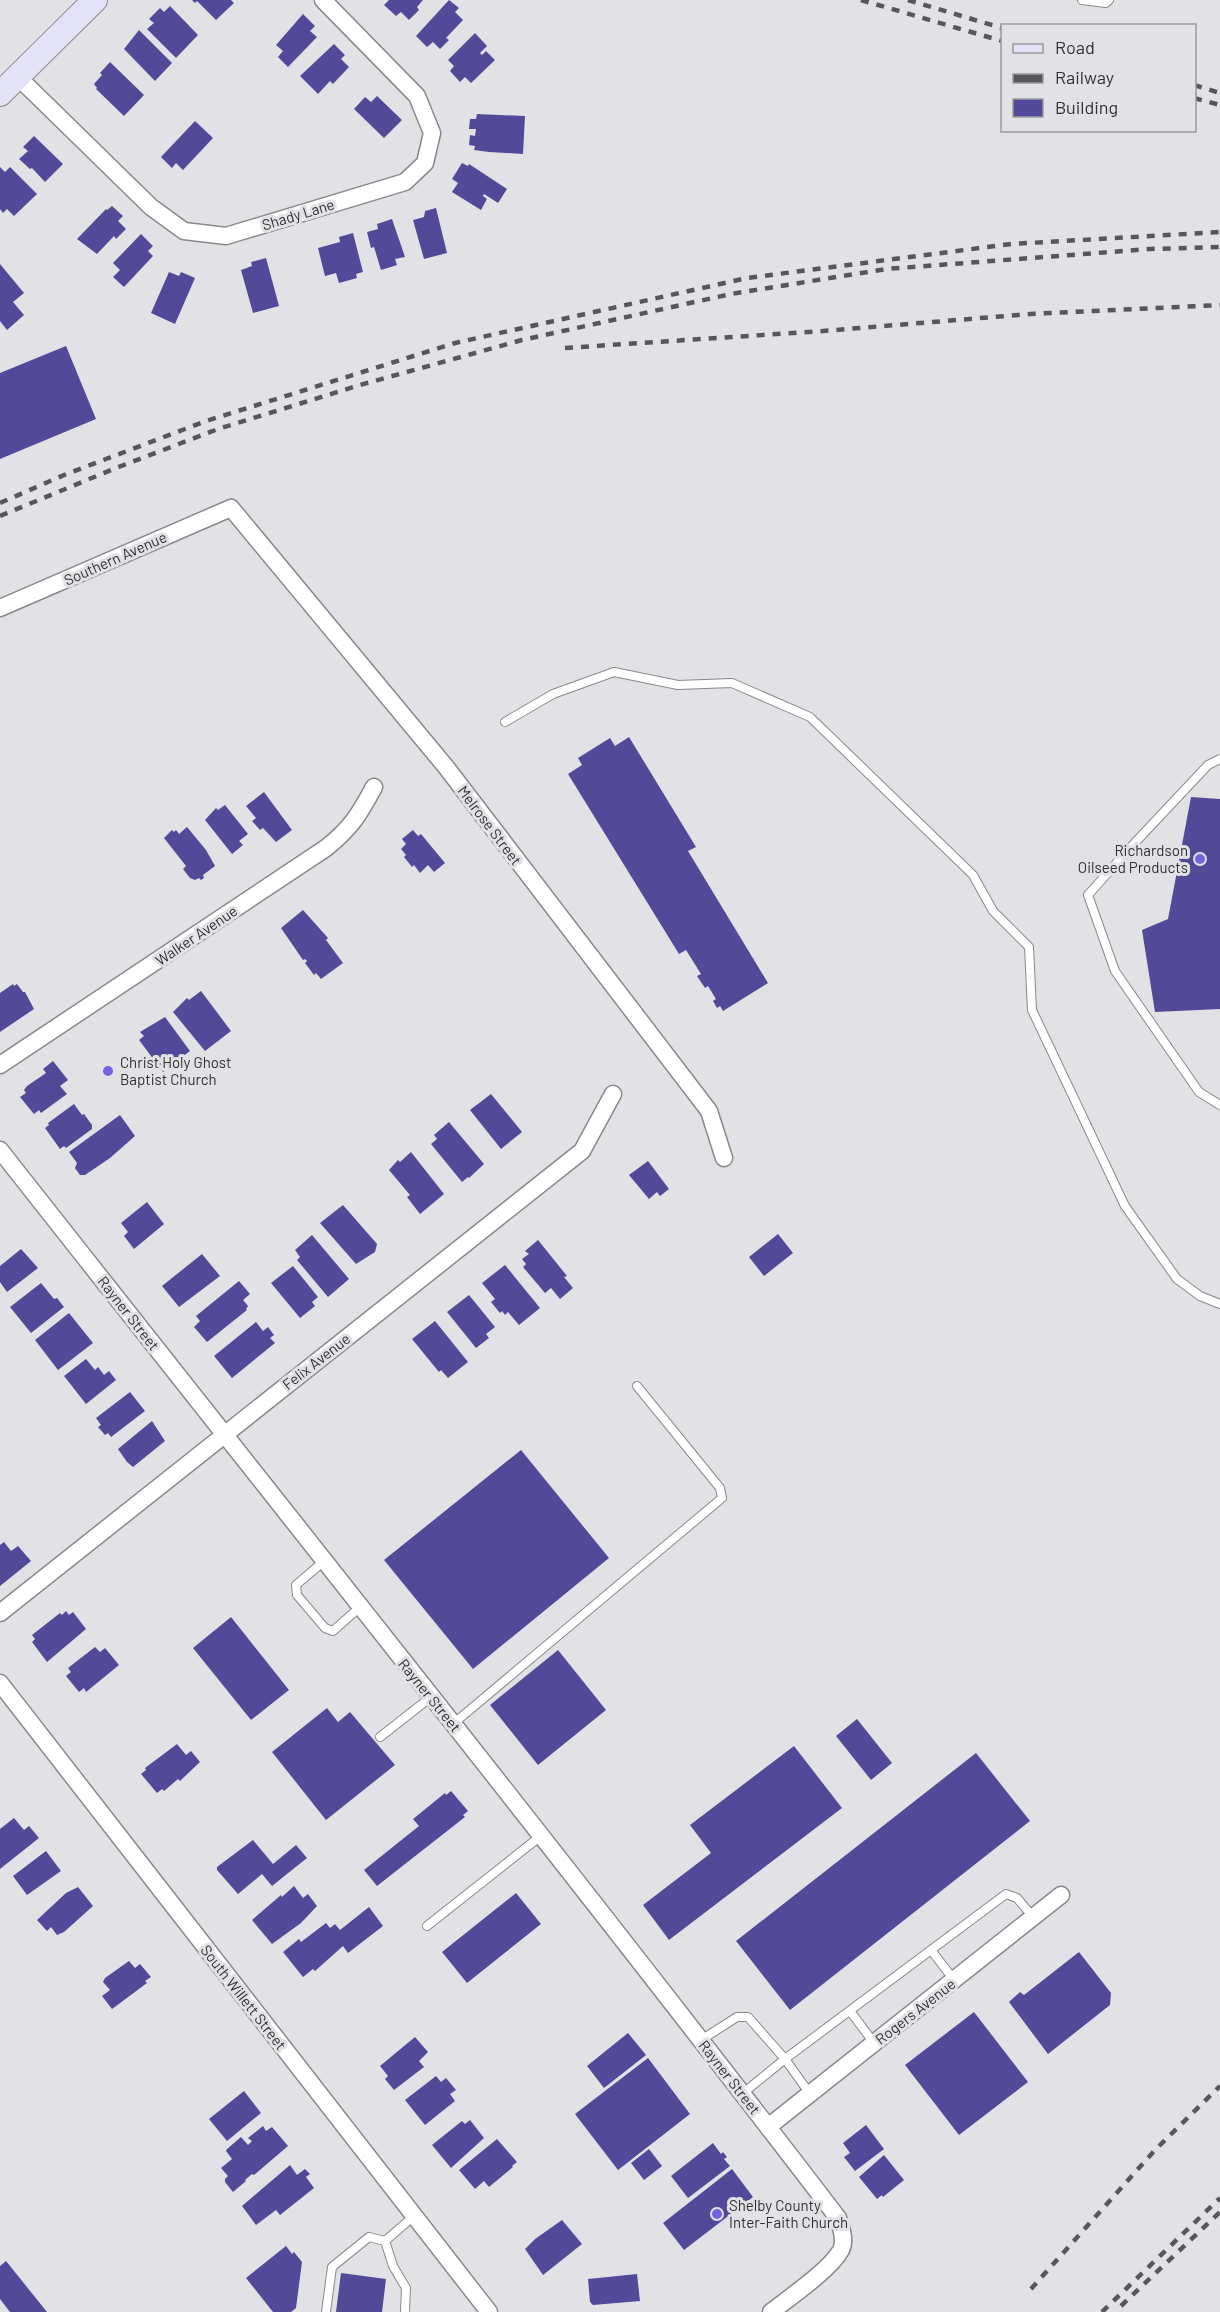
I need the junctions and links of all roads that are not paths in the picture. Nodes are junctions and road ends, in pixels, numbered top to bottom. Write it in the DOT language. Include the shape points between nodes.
graph roads {
  1 [pos="323,0"];
  2 [pos="1082,0"];
  3 [pos="1110,0"];
  4 [pos="87,5"];
  5 [pos="18,77"];
  6 [pos="0,94"];
  7 [pos="231,508"];
  8 [pos="0,609"];
  9 [pos="505,722"];
  10 [pos="1220,759"];
  11 [pos="374,787"];
  12 [pos="0,1065"];
  13 [pos="613,1094"];
  14 [pos="1220,1105"];
  15 [pos="0,1150"];
  16 [pos="724,1158"];
  17 [pos="1220,1304"];
  18 [pos="637,1386"];
  19 [pos="224,1434"];
  20 [pos="323,1562"];
  21 [pos="360,1608"];
  22 [pos="0,1613"];
  23 [pos="0,1683"];
  24 [pos="431,1697"];
  25 [pos="453,1724"];
  26 [pos="380,1737"];
  27 [pos="542,1835"];
  28 [pos="1061,1895"];
  29 [pos="1033,1917"];
  30 [pos="427,1926"];
  31 [pos="931,1950"];
  32 [pos="954,1980"];
  33 [pos="850,2011"];
  34 [pos="701,2040"];
  35 [pos="874,2043"];
  36 [pos="785,2059"];
  37 [pos="742,2094"];
  38 [pos="810,2094"];
  39 [pos="768,2127"];
  40 [pos="414,2216"];
  41 [pos="386,2241"];
  42 [pos="326,2312"];
  43 [pos="405,2312"];
  44 [pos="489,2312"];
  45 [pos="771,2312"];
  1 -- 5 [label="street, Shady Lane" via="417,96 432,133 425,163 405,182 226,236 184,231 151,207"];
  2 -- 3 [label="lane"];
  4 -- 5 [label="main road"];
  5 -- 6 [label="main road"];
  7 -- 8 [label="street, Southern Avenue"];
  7 -- 16 [label="street, Melrose Street" via="446,767 710,1111"];
  9 -- 17 [label="lane" via="553,694 614,672 678,685 732,683 810,717 973,875 993,911 1029,946 1032,1010 1125,1206 1177,1279 1200,1296"];
  10 -- 14 [label="lane" via="1208,765 1088,895 1115,971 1199,1092"];
  11 -- 12 [label="street, Walker Avenue" via="357,818 326,848"];
  13 -- 19 [label="street, Felix Avenue" via="582,1151"];
  15 -- 19 [label="street, Rayner Street"];
  18 -- 25 [label="lane" via="713,1478 722,1498"];
  19 -- 20 [label="street, Rayner Street"];
  19 -- 22 [label="street, Felix Avenue"];
  20 -- 21 [label="street, Rayner Street"];
  20 -- 21 [label="lane" via="296,1585 297,1595 325,1628 333,1631"];
  21 -- 24 [label="street, Rayner Street"];
  23 -- 40 [label="street, South Willett Street"];
  24 -- 25 [label="street, Rayner Street"];
  24 -- 26 [label="lane"];
  25 -- 27 [label="street, Rayner Street"];
  27 -- 30 [label="lane"];
  27 -- 34 [label="street, Rayner Street"];
  28 -- 29 [label="street, Rogers Avenue"];
  29 -- 31 [label="lane" via="1017,1899 1006,1894"];
  29 -- 32 [label="street, Rogers Avenue"];
  31 -- 32 [label="lane"];
  31 -- 33 [label="lane"];
  32 -- 35 [label="street, Rogers Avenue"];
  33 -- 35 [label="lane"];
  33 -- 36 [label="lane"];
  34 -- 36 [label="lane" via="737,2017 748,2017"];
  34 -- 37 [label="street, Rayner Street"];
  35 -- 38 [label="street, Rogers Avenue"];
  36 -- 37 [label="lane"];
  36 -- 38 [label="lane"];
  37 -- 39 [label="street, Rayner Street"];
  38 -- 39 [label="street, Rogers Avenue"];
  39 -- 45 [label="street, Rayner Street" via="838,2218 843,2233 842,2248 829,2264"];
  40 -- 41 [label="lane"];
  40 -- 44 [label="street, South Willett Street"];
  41 -- 42 [label="lane" via="369,2237 332,2267"];
  41 -- 43 [label="lane" via="393,2266 406,2288"];
}
